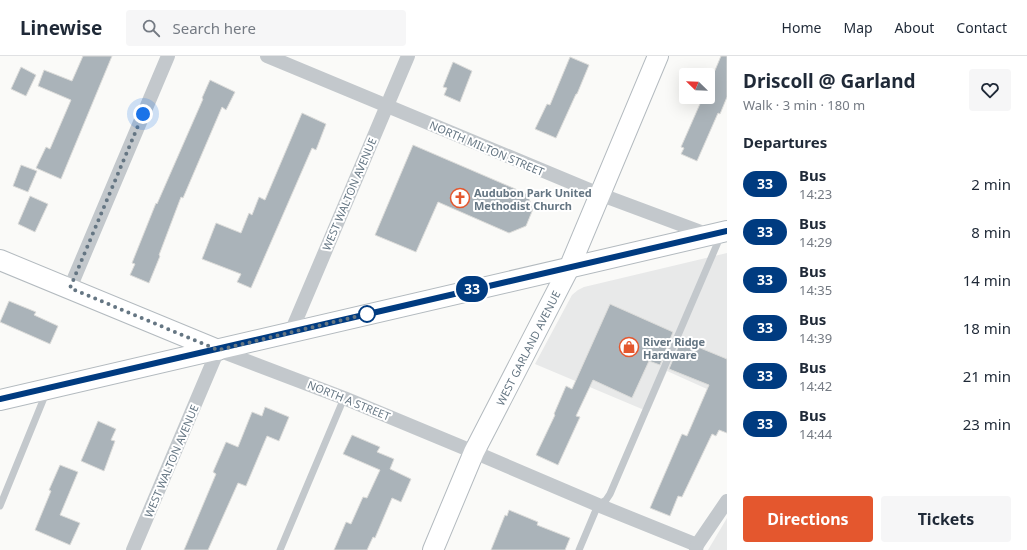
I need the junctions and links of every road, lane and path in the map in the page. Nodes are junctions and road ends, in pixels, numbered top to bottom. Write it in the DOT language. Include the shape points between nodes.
graph roads {
  1 [pos="168,56"];
  2 [pos="267,56"];
  3 [pos="408,56"];
  4 [pos="658,56"];
  5 [pos="386,106"];
  6 [pos="599,194"];
  7 [pos="720,232"];
  8 [pos="0,260"];
  9 [pos="570,266"];
  10 [pos="70,288"];
  11 [pos="291,332"];
  12 [pos="218,350"];
  13 [pos="48,388"];
  14 [pos="344,398"];
  15 [pos="0,400"];
  16 [pos="474,452"];
  17 [pos="727,501"];
  18 [pos="598,505"];
  19 [pos="0,506"];
  20 [pos="697,547"];
  21 [pos="134,550"];
  22 [pos="280,550"];
  23 [pos="433,550"];
  24 [pos="579,550"];
  1 -- 10 [label="street"];
  2 -- 5 [label="street, NORTH MILTON STREET"];
  3 -- 5 [label="street, WEST WALTON AVENUE"];
  4 -- 6 [label="street, WEST GARLAND AVENUE"];
  5 -- 6 [label="street, NORTH MILTON STREET"];
  5 -- 11 [label="street, WEST WALTON AVENUE"];
  6 -- 7 [label="street, NORTH MILTON STREET"];
  6 -- 9 [label="street, WEST GARLAND AVENUE"];
  7 -- 9 [label="street"];
  7 -- 18 [label="lane" via="610,494"];
  8 -- 10 [label="street, NORTH A STREET"];
  9 -- 11 [label="street"];
  9 -- 16 [label="street, WEST GARLAND AVENUE"];
  10 -- 12 [label="street, NORTH A STREET"];
  11 -- 12 [label="street"];
  12 -- 13 [label="street"];
  12 -- 14 [label="street, NORTH A STREET"];
  12 -- 21 [label="street, WEST WALTON AVENUE"];
  13 -- 15 [label="street"];
  13 -- 19 [label="lane"];
  14 -- 16 [label="street, NORTH A STREET"];
  14 -- 22 [label="lane"];
  16 -- 18 [label="street, NORTH A STREET"];
  16 -- 23 [label="street, WEST GARLAND AVENUE"];
  17 -- 20 [label="street"];
  18 -- 20 [label="street, NORTH A STREET"];
  18 -- 24 [label="lane"];
}
